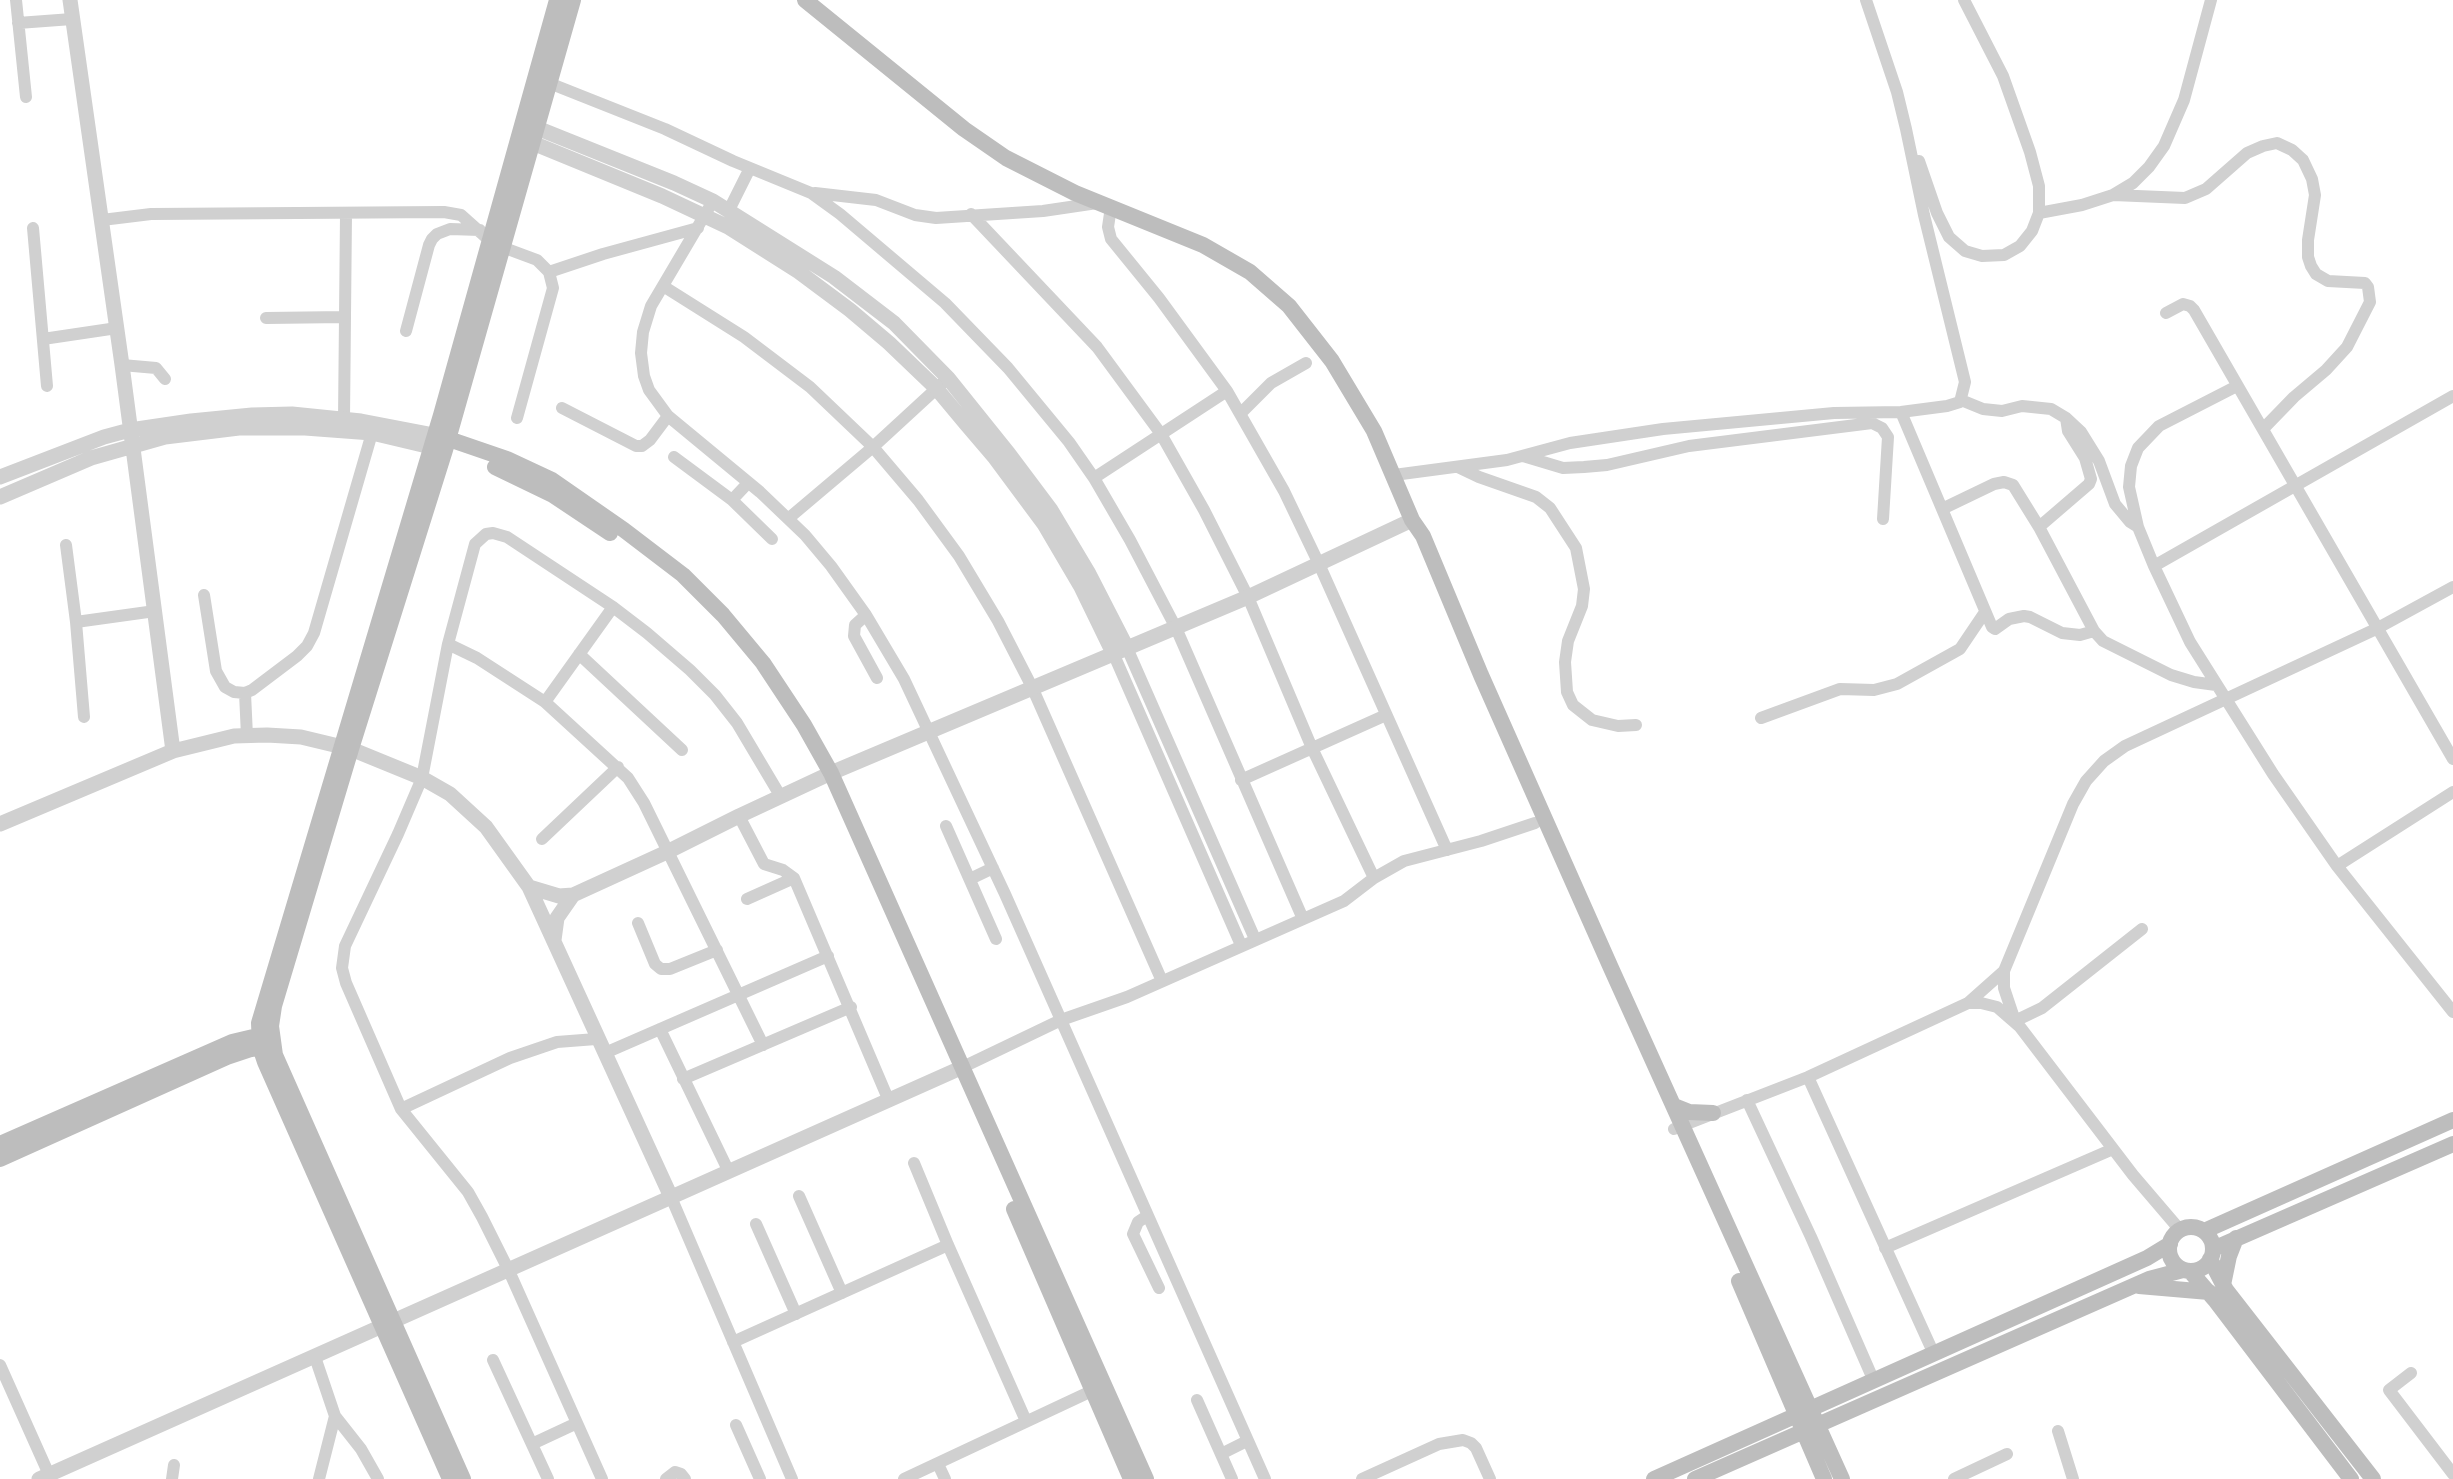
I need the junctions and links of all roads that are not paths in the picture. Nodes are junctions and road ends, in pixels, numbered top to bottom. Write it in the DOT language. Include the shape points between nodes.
graph roads {
  1 [pos="16,0"];
  2 [pos="70,0"];
  3 [pos="557,0"];
  4 [pos="573,0"];
  5 [pos="805,0"];
  6 [pos="1866,0"];
  7 [pos="1964,0"];
  8 [pos="2211,0"];
  9 [pos="72,19"];
  10 [pos="18,23"];
  11 [pos="549,83"];
  12 [pos="26,97"];
  13 [pos="1906,129"];
  14 [pos="527,132"];
  15 [pos="750,168"];
  16 [pos="811,193"];
  17 [pos="2113,195"];
  18 [pos="713,201"];
  19 [pos="1105,205"];
  20 [pos="729,210"];
  21 [pos="2038,213"];
  22 [pos="346,214"];
  23 [pos="971,214"];
  24 [pos="102,220"];
  25 [pos="702,221"];
  26 [pos="33,228"];
  27 [pos="491,239"];
  28 [pos="549,272"];
  29 [pos="663,286"];
  30 [pos="2166,313"];
  31 [pos="345,317"];
  32 [pos="266,318"];
  33 [pos="117,328"];
  34 [pos="406,331"];
  35 [pos="43,339"];
  36 [pos="1306,363"];
  37 [pos="122,365"];
  38 [pos="165,379"];
  39 [pos="942,383"];
  40 [pos="47,386"];
  41 [pos="2237,386"];
  42 [pos="1227,391"];
  43 [pos="2453,396"];
  44 [pos="1961,400"];
  45 [pos="561,408"];
  46 [pos="1901,412"];
  47 [pos="1240,414"];
  48 [pos="668,416"];
  49 [pos="517,418"];
  50 [pos="2066,418"];
  51 [pos="344,419"];
  52 [pos="2262,429"];
  53 [pos="372,433"];
  54 [pos="1161,434"];
  55 [pos="131,438"];
  56 [pos="439,443"];
  57 [pos="873,447"];
  58 [pos="1522,456"];
  59 [pos="674,457"];
  60 [pos="1457,467"];
  61 [pos="1394,475"];
  62 [pos="0,477"];
  63 [pos="1094,478"];
  64 [pos="748,483"];
  65 [pos="2296,486"];
  66 [pos="0,497"];
  67 [pos="732,500"];
  68 [pos="1942,509"];
  69 [pos="789,519"];
  70 [pos="1883,519"];
  71 [pos="1412,520"];
  72 [pos="2038,527"];
  73 [pos="2138,527"];
  74 [pos="772,539"];
  75 [pos="66,545"];
  76 [pos="1319,564"];
  77 [pos="2154,566"];
  78 [pos="2453,587"];
  79 [pos="204,596"];
  80 [pos="1248,597"];
  81 [pos="613,607"];
  82 [pos="155,611"];
  83 [pos="1985,612"];
  84 [pos="866,615"];
  85 [pos="76,622"];
  86 [pos="1176,628"];
  87 [pos="2376,629"];
  88 [pos="2094,632"];
  89 [pos="448,644"];
  90 [pos="1121,651"];
  91 [pos="579,654"];
  92 [pos="876,678"];
  93 [pos="2216,685"];
  94 [pos="1032,687"];
  95 [pos="244,693"];
  96 [pos="2226,700"];
  97 [pos="545,702"];
  98 [pos="1386,715"];
  99 [pos="84,717"];
  100 [pos="1761,718"];
  101 [pos="1636,725"];
  102 [pos="929,731"];
  103 [pos="247,736"];
  104 [pos="345,748"];
  105 [pos="1312,748"];
  106 [pos="682,750"];
  107 [pos="173,751"];
  108 [pos="2453,759"];
  109 [pos="618,767"];
  110 [pos="826,776"];
  111 [pos="422,778"];
  112 [pos="1241,780"];
  113 [pos="2453,792"];
  114 [pos="781,797"];
  115 [pos="739,816"];
  116 [pos="1535,823"];
  117 [pos="0,824"];
  118 [pos="946,826"];
  119 [pos="542,839"];
  120 [pos="1448,849"];
  121 [pos="667,852"];
  122 [pos="2337,866"];
  123 [pos="993,868"];
  124 [pos="794,878"];
  125 [pos="1374,878"];
  126 [pos="970,879"];
  127 [pos="529,887"];
  128 [pos="573,895"];
  129 [pos="747,899"];
  130 [pos="1303,919"];
  131 [pos="638,923"];
  132 [pos="2142,929"];
  133 [pos="996,939"];
  134 [pos="1255,939"];
  135 [pos="554,942"];
  136 [pos="1241,945"];
  137 [pos="717,950"];
  138 [pos="828,956"];
  139 [pos="2004,971"];
  140 [pos="1162,981"];
  141 [pos="739,994"];
  142 [pos="1968,1003"];
  143 [pos="850,1006"];
  144 [pos="2452,1009"];
  145 [pos="261,1011"];
  146 [pos="1061,1020"];
  147 [pos="2015,1021"];
  148 [pos="660,1029"];
  149 [pos="596,1039"];
  150 [pos="265,1044"];
  151 [pos="763,1045"];
  152 [pos="234,1048"];
  153 [pos="605,1053"];
  154 [pos="958,1069"];
  155 [pos="1808,1077"];
  156 [pos="683,1079"];
  157 [pos="1747,1100"];
  158 [pos="890,1101"];
  159 [pos="1674,1106"];
  160 [pos="401,1109"];
  161 [pos="1713,1113"];
  162 [pos="2453,1120"];
  163 [pos="1678,1127"];
  164 [pos="0,1144"];
  165 [pos="2453,1144"];
  166 [pos="2113,1149"];
  167 [pos="0,1159"];
  168 [pos="914,1163"];
  169 [pos="728,1170"];
  170 [pos="799,1196"];
  171 [pos="671,1197"];
  172 [pos="1147,1216"];
  173 [pos="756,1224"];
  174 [pos="2180,1230"];
  175 [pos="2204,1231"];
  176 [pos="2236,1238"];
  177 [pos="2170,1244"];
  178 [pos="948,1245"];
  179 [pos="1885,1248"];
  180 [pos="2212,1254"];
  181 [pos="2187,1270"];
  182 [pos="509,1271"];
  183 [pos="2132,1286"];
  184 [pos="1159,1288"];
  185 [pos="2216,1288"];
  186 [pos="842,1293"];
  187 [pos="796,1314"];
  188 [pos="389,1324"];
  189 [pos="733,1342"];
  190 [pos="1933,1352"];
  191 [pos="315,1357"];
  192 [pos="493,1360"];
  193 [pos="0,1365"];
  194 [pos="2411,1373"];
  195 [pos="1874,1379"];
  196 [pos="1098,1388"];
  197 [pos="1197,1400"];
  198 [pos="335,1416"];
  199 [pos="1807,1420"];
  200 [pos="1026,1421"];
  201 [pos="577,1423"];
  202 [pos="736,1425"];
  203 [pos="2058,1431"];
  204 [pos="1247,1441"];
  205 [pos="531,1444"];
  206 [pos="1221,1454"];
  207 [pos="2007,1454"];
  208 [pos="938,1464"];
  209 [pos="174,1465"];
  210 [pos="2453,1474"];
  211 [pos="46,1478"];
  212 [pos="172,1479"];
  213 [pos="319,1479"];
  214 [pos="378,1479"];
  215 [pos="450,1479"];
  216 [pos="463,1479"];
  217 [pos="548,1479"];
  218 [pos="602,1479"];
  219 [pos="666,1479"];
  220 [pos="685,1479"];
  221 [pos="760,1479"];
  222 [pos="792,1479"];
  223 [pos="904,1479"];
  224 [pos="945,1479"];
  225 [pos="1131,1479"];
  226 [pos="1146,1479"];
  227 [pos="1232,1479"];
  228 [pos="1265,1479"];
  229 [pos="1362,1479"];
  230 [pos="1490,1479"];
  231 [pos="1654,1479"];
  232 [pos="1695,1479"];
  233 [pos="1824,1479"];
  234 [pos="1842,1479"];
  235 [pos="1954,1479"];
  236 [pos="2073,1479"];
  237 [pos="2351,1479"];
  238 [pos="2373,1479"];
  1 -- 10 [label="street"];
  2 -- 9 [label="street"];
  3 -- 14 [label="main road"];
  4 -- 11 [label="main road"];
  5 -- 19 [label="main road" via="984,144 1036,174"];
  6 -- 13 [label="street"];
  7 -- 21 [label="street" via="2003,76 2030,152 2038,186"];
  8 -- 17 [label="street" via="2184,100 2164,146 2133,183"];
  9 -- 10 [label="street"];
  9 -- 24 [label="street"];
  10 -- 12 [label="street"];
  11 -- 14 [label="main road"];
  11 -- 15 [label="street"];
  13 -- 21 [label="street" via="1937,213 1949,237 1965,251 1982,256 2004,255 2020,246 2032,231"];
  13 -- 44 [label="street" via="1965,382"];
  14 -- 18 [label="street" via="674,183"];
  14 -- 25 [label="street"];
  14 -- 27 [label="main road"];
  15 -- 16 [label="street"];
  15 -- 20 [label="street"];
  16 -- 23 [label="street" via="876,200 922,217"];
  16 -- 63 [label="street" via="945,303 1037,402"];
  17 -- 21 [label="street"];
  17 -- 52 [label="street" via="2185,198 2206,189 2247,153 2277,143 2303,160 2315,195 2308,240 2311,266 2328,281 2365,283 2370,302 2347,347"];
  18 -- 20 [label="street"];
  18 -- 25 [label="street"];
  19 -- 23 [label="street"];
  19 -- 42 [label="street" via="1111,239 1160,298"];
  19 -- 61 [label="main road" via="1219,253 1276,294 1318,342 1347,384"];
  20 -- 39 [label="street" via="834,277 894,323"];
  22 -- 24 [label="street" via="151,214"];
  22 -- 27 [label="street" via="452,213 461,215"];
  22 -- 31 [label="street"];
  23 -- 54 [label="street" via="1097,347"];
  24 -- 33 [label="street"];
  25 -- 28 [label="street"];
  25 -- 29 [label="street"];
  25 -- 39 [label="street" via="782,261"];
  26 -- 35 [label="street"];
  27 -- 28 [label="street" via="537,260"];
  27 -- 34 [label="street" via="450,229 432,239"];
  27 -- 56 [label="main road"];
  28 -- 49 [label="street" via="552,294"];
  29 -- 48 [label="street" via="651,306 641,353 649,390"];
  29 -- 57 [label="street" via="744,337 810,387"];
  30 -- 41 [label="street" via="2183,304 2192,308"];
  31 -- 32 [label="street"];
  31 -- 51 [label="street"];
  33 -- 35 [label="street"];
  33 -- 37 [label="street"];
  35 -- 40 [label="street"];
  36 -- 47 [label="street" via="1279,376"];
  37 -- 38 [label="street" via="156,368"];
  37 -- 55 [label="street"];
  39 -- 57 [label="street"];
  39 -- 90 [label="street" via="1044,524"];
  41 -- 52 [label="street"];
  41 -- 73 [label="street" via="2159,426 2144,440 2129,476"];
  42 -- 47 [label="street"];
  42 -- 54 [label="street"];
  43 -- 65 [label="street"];
  44 -- 46 [label="street" via="1947,406"];
  44 -- 50 [label="street" via="2002,411 2022,406 2051,409"];
  45 -- 48 [label="street" via="636,446 650,441"];
  46 -- 58 [label="street" via="1663,429 1570,443"];
  46 -- 68 [label="street"];
  47 -- 76 [label="street" via="1284,491"];
  48 -- 64 [label="street"];
  50 -- 72 [label="street" via="2068,431 2085,458 2091,479"];
  50 -- 73 [label="street" via="2081,432 2099,461 2115,504"];
  51 -- 55 [label="street" via="252,415"];
  51 -- 56 [label="street"];
  52 -- 65 [label="street"];
  53 -- 55 [label="street" via="239,428"];
  53 -- 56 [label="street"];
  53 -- 95 [label="street" via="311,640 282,669"];
  54 -- 63 [label="street"];
  54 -- 80 [label="street"];
  55 -- 62 [label="street" via="93,441"];
  55 -- 66 [label="street"];
  55 -- 82 [label="street"];
  56 -- 104 [label="main road"];
  56 -- 110 [label="main road" via="553,495 672,579 740,650"];
  57 -- 69 [label="street"];
  57 -- 94 [label="street" via="959,556"];
  58 -- 60 [label="street"];
  58 -- 70 [label="street" via="1563,468 1584,468 1689,446 1872,423 1888,437"];
  59 -- 67 [label="street"];
  60 -- 61 [label="street"];
  60 -- 101 [label="street" via="1536,497 1550,508 1576,548 1584,589 1582,606 1568,641 1567,692 1573,705 1592,720 1618,726"];
  61 -- 71 [label="main road"];
  63 -- 86 [label="street"];
  64 -- 67 [label="street"];
  64 -- 69 [label="street"];
  65 -- 77 [label="street"];
  65 -- 87 [label="street"];
  67 -- 74 [label="street"];
  68 -- 72 [label="street" via="2004,482 2016,488"];
  68 -- 83 [label="street"];
  69 -- 84 [label="street" via="831,566"];
  71 -- 76 [label="street"];
  71 -- 116 [label="main road" via="1415,543"];
  71 -- 159 [label="main road" via="1423,536"];
  72 -- 88 [label="street"];
  73 -- 77 [label="street"];
  75 -- 85 [label="street"];
  76 -- 80 [label="street"];
  76 -- 98 [label="street"];
  77 -- 93 [label="street" via="2190,642"];
  78 -- 87 [label="street"];
  79 -- 95 [label="street" via="220,681 234,692"];
  80 -- 86 [label="street"];
  80 -- 105 [label="street"];
  81 -- 89 [label="street" via="507,537 486,534 474,544"];
  81 -- 91 [label="street"];
  81 -- 114 [label="street" via="715,695 737,723"];
  82 -- 85 [label="street"];
  82 -- 107 [label="street"];
  83 -- 88 [label="street" via="1995,629 2008,618 2024,616 2062,633"];
  83 -- 100 [label="street" via="1960,649 1897,684 1874,690 1840,689"];
  84 -- 92 [label="street" via="855,625 854,636"];
  84 -- 102 [label="street"];
  85 -- 99 [label="street"];
  86 -- 90 [label="street"];
  86 -- 112 [label="street"];
  87 -- 96 [label="street"];
  87 -- 108 [label="street"];
  88 -- 93 [label="street" via="2113,648 2172,675"];
  89 -- 97 [label="street"];
  89 -- 111 [label="street"];
  90 -- 94 [label="street"];
  90 -- 134 [label="street"];
  90 -- 136 [label="street"];
  91 -- 97 [label="street"];
  91 -- 106 [label="street"];
  93 -- 96 [label="street"];
  94 -- 102 [label="street"];
  94 -- 140 [label="street"];
  95 -- 103 [label="street"];
  96 -- 122 [label="street"];
  96 -- 139 [label="street" via="2125,746 2094,771 2073,804"];
  97 -- 109 [label="street"];
  98 -- 105 [label="street"];
  98 -- 120 [label="street"];
  102 -- 110 [label="street"];
  102 -- 123 [label="street"];
  103 -- 104 [label="street" via="300,737"];
  103 -- 107 [label="street" via="201,742"];
  104 -- 111 [label="street"];
  104 -- 145 [label="main road"];
  104 -- 150 [label="main road"];
  105 -- 112 [label="street"];
  105 -- 125 [label="street"];
  107 -- 117 [label="street"];
  109 -- 119 [label="street"];
  109 -- 121 [label="street" via="644,803"];
  110 -- 114 [label="street"];
  110 -- 154 [label="main road"];
  111 -- 127 [label="street" via="450,794 486,827"];
  111 -- 160 [label="street" via="345,946 342,961 346,983"];
  112 -- 130 [label="street"];
  113 -- 122 [label="street"];
  114 -- 115 [label="street"];
  115 -- 121 [label="street"];
  115 -- 124 [label="street" via="764,864"];
  116 -- 120 [label="street"];
  116 -- 163 [label="main road"];
  118 -- 126 [label="street"];
  120 -- 125 [label="street" via="1404,861"];
  121 -- 128 [label="street"];
  121 -- 137 [label="street"];
  122 -- 144 [label="street"];
  123 -- 126 [label="street"];
  123 -- 146 [label="street"];
  124 -- 129 [label="street"];
  124 -- 138 [label="street"];
  125 -- 130 [label="street" via="1344,901"];
  126 -- 133 [label="street"];
  127 -- 128 [label="street" via="559,896"];
  127 -- 135 [label="street"];
  128 -- 135 [label="street" via="557,918"];
  130 -- 134 [label="street"];
  131 -- 137 [label="street" via="655,964 662,969"];
  132 -- 147 [label="street" via="2042,1008"];
  134 -- 136 [label="street"];
  135 -- 149 [label="street"];
  136 -- 140 [label="street"];
  137 -- 141 [label="street"];
  138 -- 141 [label="street"];
  138 -- 143 [label="street"];
  139 -- 142 [label="street"];
  139 -- 147 [label="street" via="2004,988"];
  140 -- 146 [label="street"];
  141 -- 148 [label="street"];
  141 -- 151 [label="street"];
  142 -- 147 [label="street" via="1997,1007"];
  142 -- 155 [label="street"];
  143 -- 151 [label="street"];
  143 -- 158 [label="street"];
  145 -- 150 [label="main road"];
  145 -- 152 [label="main road"];
  146 -- 154 [label="street"];
  146 -- 172 [label="street" via="1087,1089"];
  147 -- 166 [label="street"];
  148 -- 153 [label="street"];
  148 -- 156 [label="street"];
  149 -- 153 [label="street"];
  149 -- 160 [label="street" via="557,1042 510,1058"];
  150 -- 152 [label="main road"];
  150 -- 152 [label="main road" via="254,1055"];
  150 -- 188 [label="main road"];
  151 -- 156 [label="street"];
  152 -- 164 [label="main road"];
  152 -- 167 [label="main road"];
  153 -- 171 [label="street"];
  154 -- 158 [label="street"];
  154 -- 196 [label="main road"];
  155 -- 157 [label="street"];
  155 -- 179 [label="street"];
  156 -- 169 [label="street"];
  157 -- 161 [label="street"];
  157 -- 195 [label="street"];
  158 -- 169 [label="street"];
  159 -- 161 [label="main road" via="1689,1112"];
  159 -- 163 [label="main road"];
  160 -- 182 [label="street" via="468,1192"];
  161 -- 163 [label="street"];
  162 -- 175 [label="main road"];
  163 -- 199 [label="main road"];
  165 -- 176 [label="main road"];
  166 -- 174 [label="street"];
  166 -- 179 [label="street"];
  168 -- 178 [label="street"];
  169 -- 171 [label="street"];
  170 -- 186 [label="street"];
  171 -- 182 [label="street"];
  171 -- 189 [label="street"];
  172 -- 184 [label="street" via="1138,1222 1133,1234"];
  172 -- 204 [label="street"];
  173 -- 187 [label="street"];
  174 -- 175 [label="main road" via="2192,1227"];
  174 -- 177 [label="main road"];
  175 -- 180 [label="main road" via="2211,1239"];
  176 -- 180 [label="main road"];
  176 -- 185 [label="main road"];
  177 -- 181 [label="main road" via="2173,1262"];
  177 -- 190 [label="main road" via="2147,1258"];
  178 -- 186 [label="street"];
  178 -- 200 [label="street"];
  179 -- 190 [label="street"];
  180 -- 181 [label="main road" via="2202,1268"];
  180 -- 185 [label="main road"];
  181 -- 183 [label="main road"];
  181 -- 185 [label="main road"];
  182 -- 188 [label="street"];
  182 -- 201 [label="street"];
  183 -- 185 [label="main road"];
  183 -- 199 [label="main road"];
  185 -- 237 [label="main road"];
  185 -- 238 [label="main road"];
  186 -- 187 [label="street"];
  187 -- 189 [label="street"];
  188 -- 191 [label="street"];
  188 -- 215 [label="main road"];
  188 -- 216 [label="main road"];
  189 -- 222 [label="street"];
  190 -- 195 [label="main road"];
  191 -- 198 [label="street"];
  191 -- 211 [label="street"];
  192 -- 205 [label="street"];
  193 -- 211 [label="street"];
  194 -- 210 [label="street" via="2389,1390"];
  195 -- 199 [label="main road"];
  196 -- 200 [label="street"];
  196 -- 225 [label="main road"];
  196 -- 226 [label="main road"];
  197 -- 206 [label="street"];
  198 -- 213 [label="street"];
  198 -- 214 [label="street"];
  199 -- 231 [label="main road"];
  199 -- 232 [label="main road"];
  199 -- 233 [label="main road"];
  199 -- 234 [label="main road"];
  200 -- 208 [label="street"];
  201 -- 205 [label="street"];
  201 -- 218 [label="street"];
  202 -- 221 [label="street"];
  203 -- 236 [label="street"];
  204 -- 206 [label="street"];
  204 -- 228 [label="street"];
  205 -- 217 [label="street"];
  206 -- 227 [label="street"];
  207 -- 235 [label="street"];
  208 -- 223 [label="street"];
  208 -- 224 [label="street"];
  209 -- 212 [label="street"];
  219 -- 220 [label="street" via="675,1472"];
  229 -- 230 [label="street" via="1439,1444 1462,1440 1476,1448"];
}
